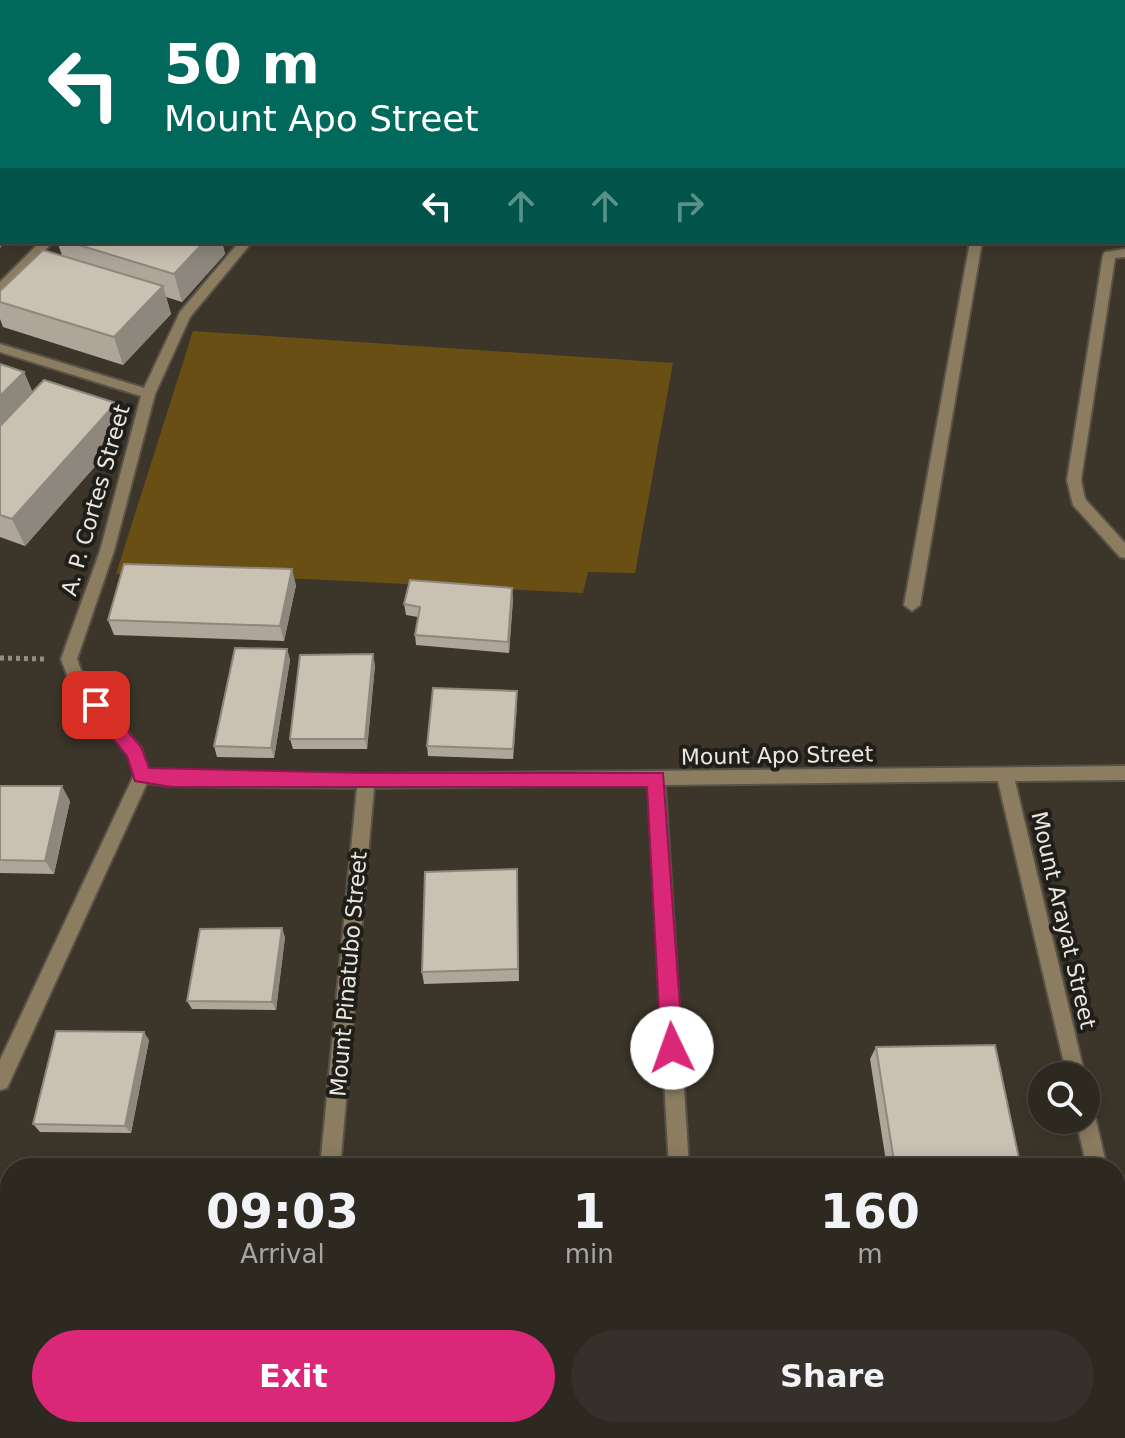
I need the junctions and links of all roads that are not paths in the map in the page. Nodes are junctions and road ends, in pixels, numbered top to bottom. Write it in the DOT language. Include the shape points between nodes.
graph roads {
  1 [pos="45,244"];
  2 [pos="244,244"];
  3 [pos="976,244"];
  4 [pos="1125,253"];
  5 [pos="0,289"];
  6 [pos="0,348"];
  7 [pos="148,394"];
  8 [pos="1125,553"];
  9 [pos="912,605"];
  10 [pos="1125,773"];
  11 [pos="142,775"];
  12 [pos="1005,775"];
  13 [pos="656,779"];
  14 [pos="366,781"];
  15 [pos="1073,1062"];
  16 [pos="0,1081"];
  17 [pos="1089,1134"];
  18 [pos="331,1158"];
  19 [pos="678,1158"];
  20 [pos="1095,1158"];
  1 -- 5 [label="street"];
  2 -- 7 [label="street, A. P. Cortes Street" via="184,315"];
  3 -- 9 [label="street"];
  4 -- 8 [label="street" via="1109,255 1074,480 1078,501"];
  6 -- 7 [label="street"];
  7 -- 11 [label="street, A. P. Cortes Street" via="107,551 69,659 77,681 135,753"];
  10 -- 12 [label="street, Mount Apo Street"];
  11 -- 14 [label="street, Mount Apo Street"];
  11 -- 16 [label="street"];
  12 -- 13 [label="street, Mount Apo Street"];
  12 -- 15 [label="street, Mount Arayat Street"];
  13 -- 14 [label="street, Mount Apo Street"];
  13 -- 19 [label="street"];
  14 -- 18 [label="street, Mount Pinatubo Street"];
  17 -- 20 [label="street"];
}
